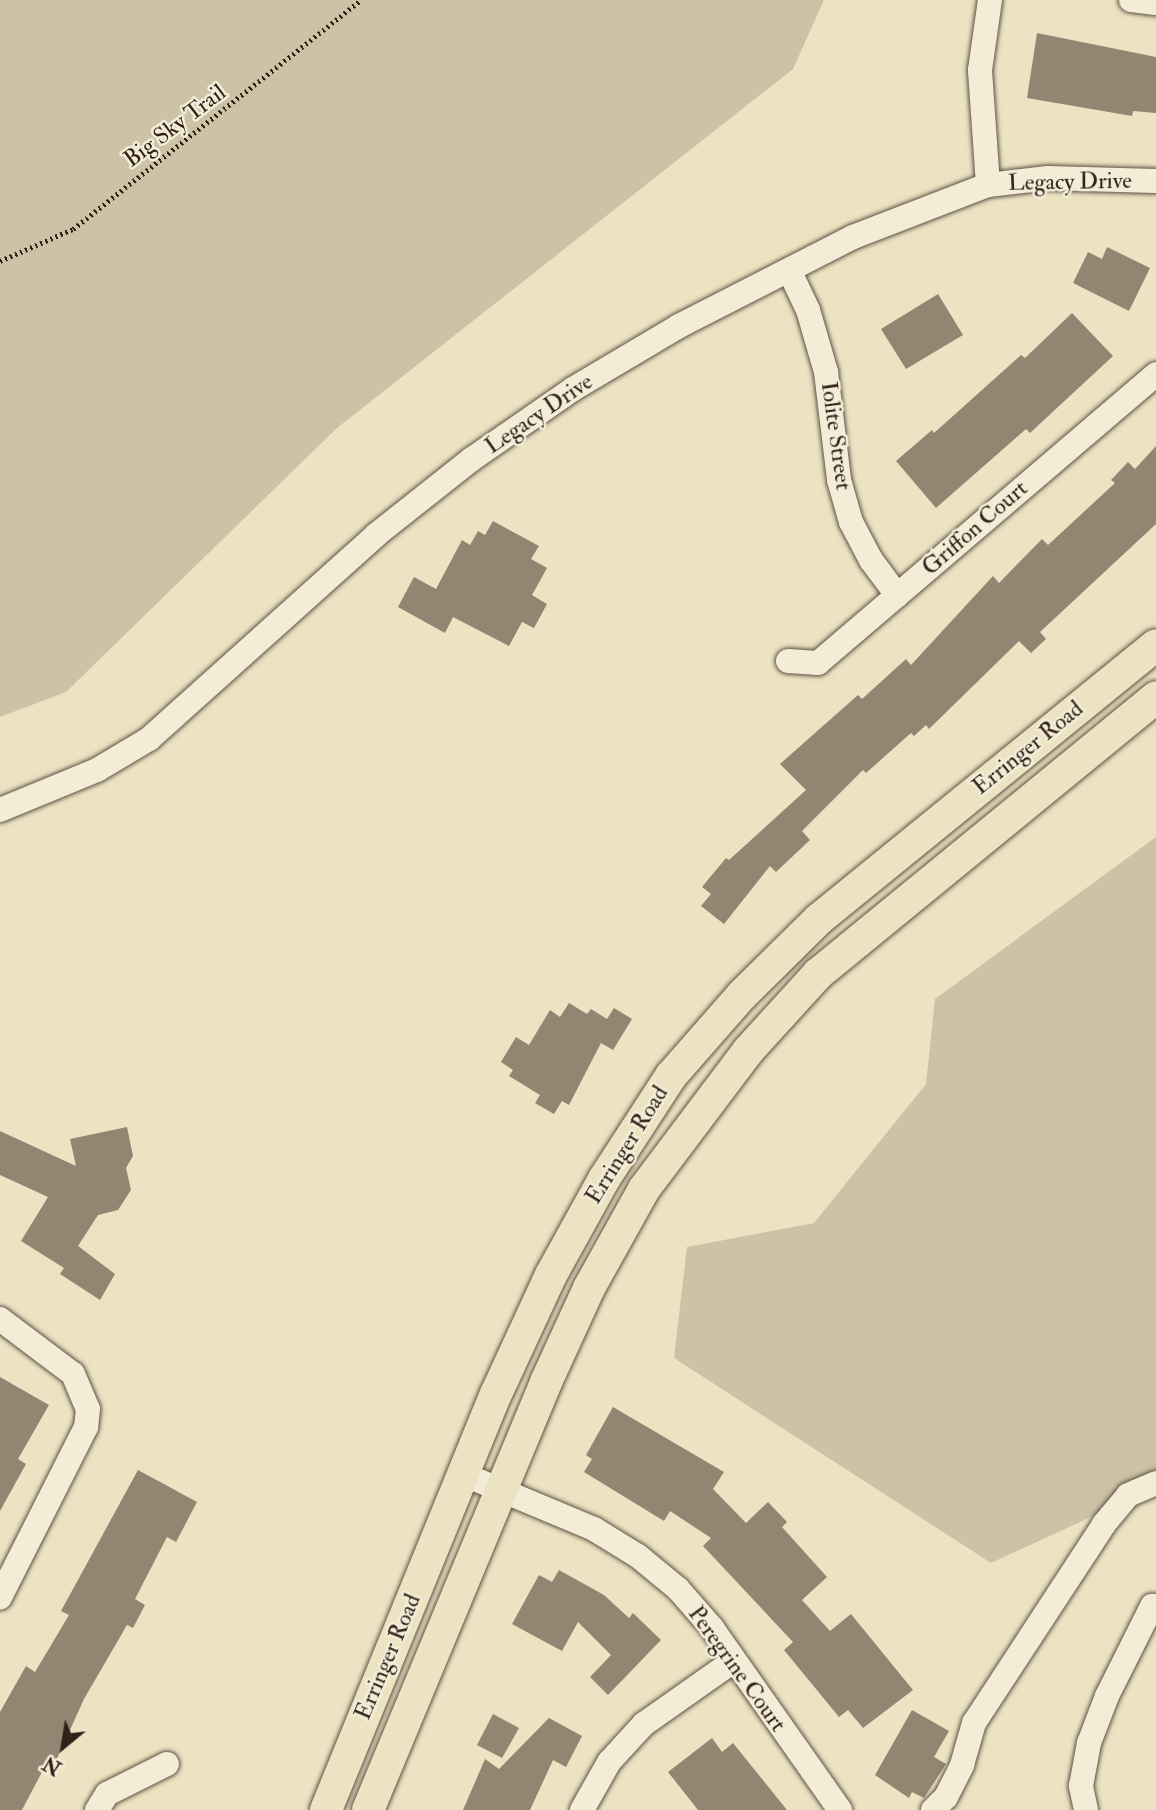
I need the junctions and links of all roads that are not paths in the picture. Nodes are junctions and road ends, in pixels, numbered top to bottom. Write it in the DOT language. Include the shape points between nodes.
graph roads {
  1 [pos="990,0"];
  2 [pos="1131,0"];
  3 [pos="1156,3"];
  4 [pos="1156,181"];
  5 [pos="988,185"];
  6 [pos="789,270"];
  7 [pos="1156,374"];
  8 [pos="897,595"];
  9 [pos="1156,645"];
  10 [pos="788,661"];
  11 [pos="1156,696"];
  12 [pos="0,810"];
  13 [pos="0,1319"];
  14 [pos="465,1475"];
  15 [pos="1156,1483"];
  16 [pos="500,1490"];
  17 [pos="0,1597"];
  18 [pos="1152,1606"];
  19 [pos="732,1661"];
  20 [pos="167,1764"];
  21 [pos="97,1810"];
  22 [pos="326,1810"];
  23 [pos="368,1810"];
  24 [pos="582,1810"];
  25 [pos="840,1810"];
  26 [pos="933,1810"];
  27 [pos="1086,1810"];
  1 -- 5 [label="street" via="980,70"];
  2 -- 3 [label="street"];
  4 -- 5 [label="street, Legacy Drive" via="1048,178"];
  5 -- 6 [label="street, Legacy Drive" via="864,232"];
  6 -- 8 [label="street, Iolite Street" via="808,310 826,372 839,480 851,522"];
  6 -- 12 [label="street, Legacy Drive" via="679,326 573,389 472,459 376,536 149,739 97,770"];
  7 -- 8 [label="street, Griffon Court"];
  8 -- 10 [label="street, Griffon Court" via="818,663"];
  9 -- 14 [label="main road, Erringer Road" via="819,919 742,995 671,1076 604,1179 551,1275 496,1394"];
  11 -- 16 [label="main road, Erringer Road" via="818,975 748,1051 632,1211 589,1288"];
  13 -- 17 [label="street" via="74,1374 84,1390 86,1427"];
  14 -- 16 [label="street, Peregrine Court"];
  14 -- 22 [label="main road, Erringer Road"];
  15 -- 26 [label="street" via="1128,1495 1104,1524 974,1723 962,1765 946,1797"];
  16 -- 19 [label="street, Peregrine Court" via="594,1530 638,1556 695,1608"];
  16 -- 23 [label="main road, Erringer Road"];
  18 -- 27 [label="street" via="1089,1743 1081,1786"];
  19 -- 24 [label="street" via="644,1724 609,1762"];
  19 -- 25 [label="street, Peregrine Court"];
  20 -- 21 [label="street" via="107,1794"];
}
